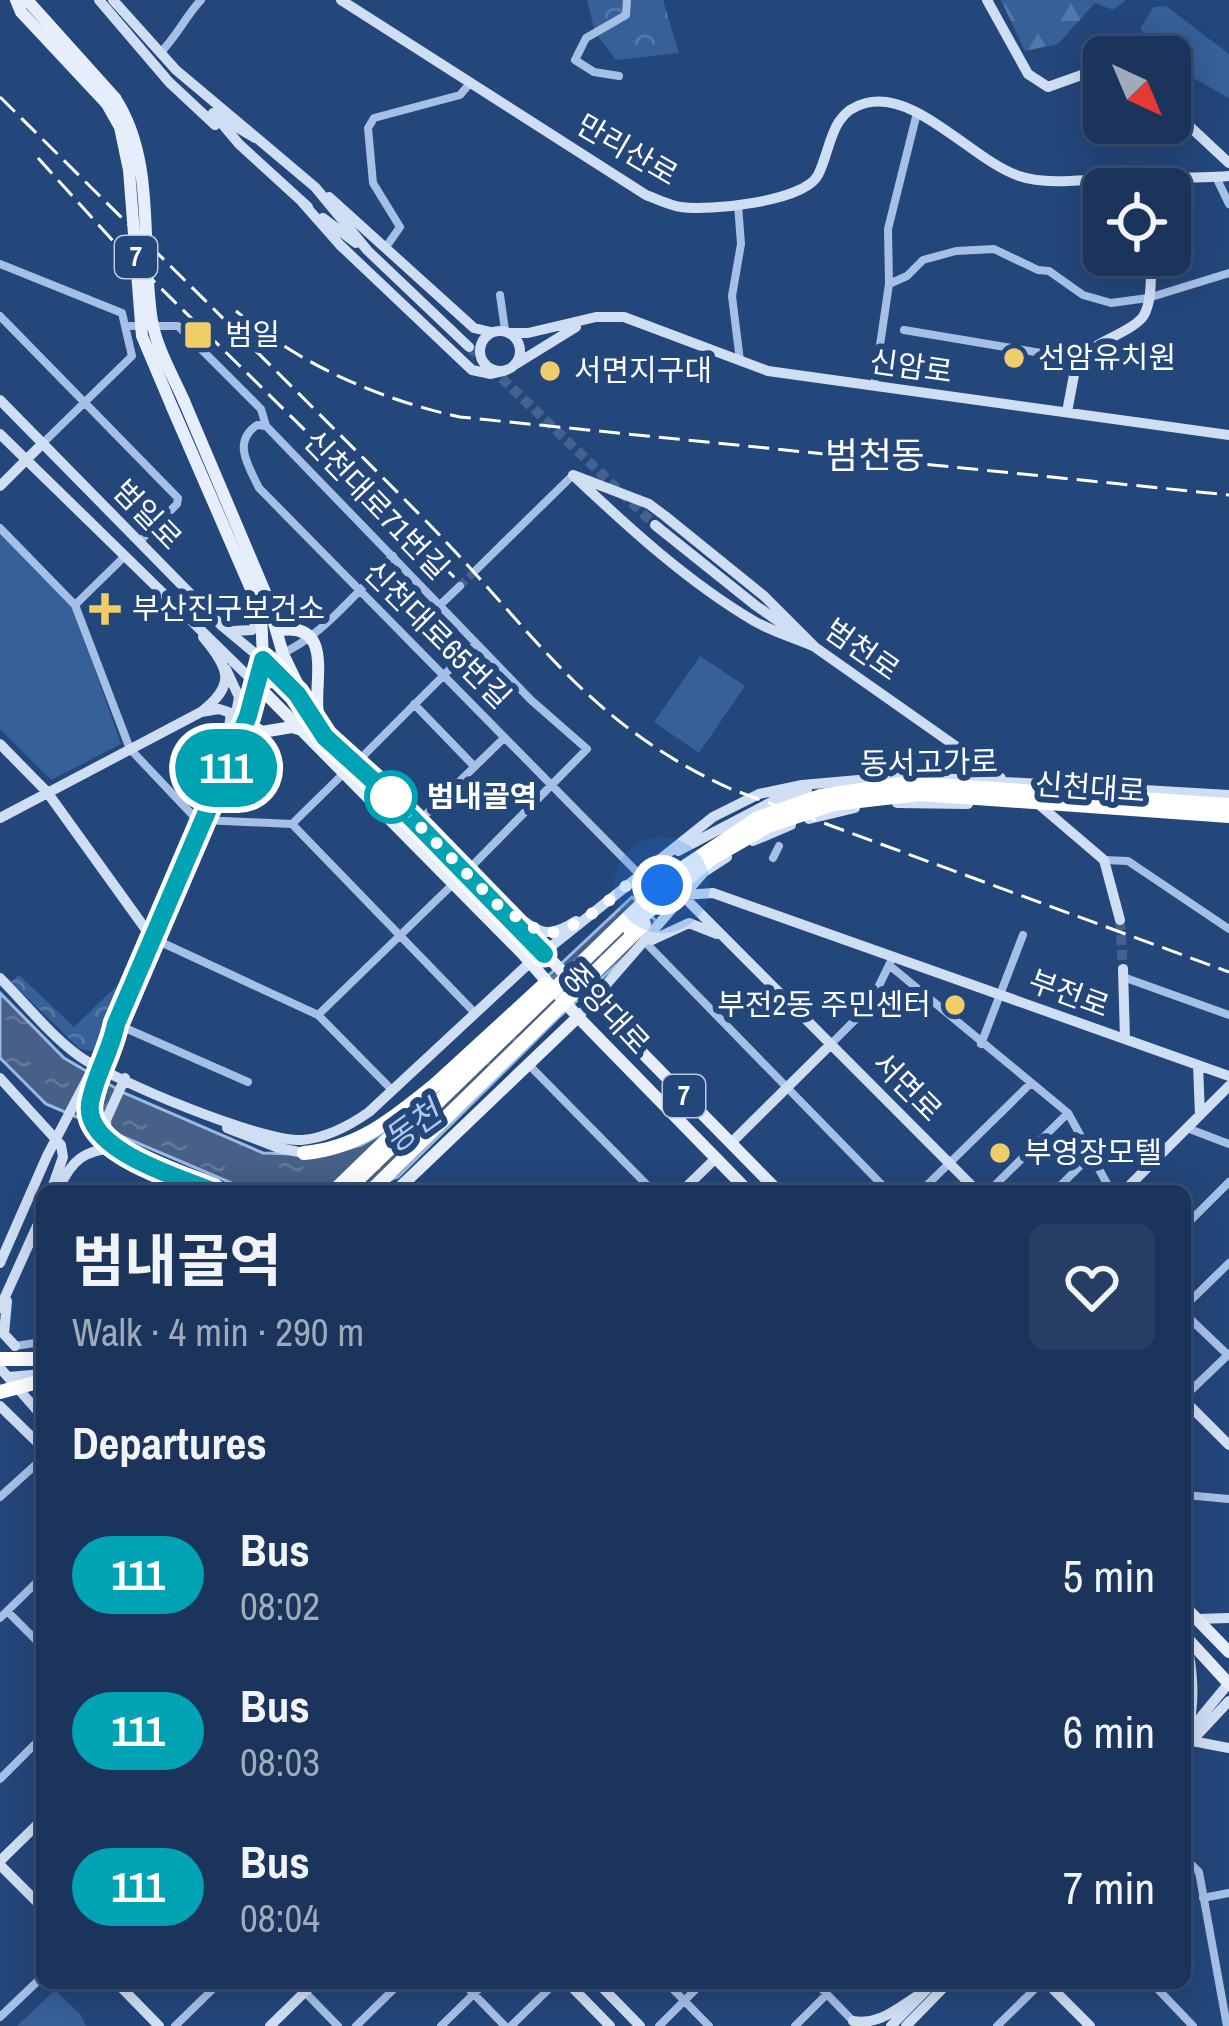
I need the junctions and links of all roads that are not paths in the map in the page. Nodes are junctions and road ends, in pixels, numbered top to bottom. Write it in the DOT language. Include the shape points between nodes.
graph roads {
  1 [pos="99,0"];
  2 [pos="113,0"];
  3 [pos="201,0"];
  4 [pos="341,0"];
  5 [pos="627,0"];
  6 [pos="987,0"];
  7 [pos="21,2"];
  8 [pos="160,53"];
  9 [pos="1083,74"];
  10 [pos="619,76"];
  11 [pos="471,82"];
  12 [pos="111,101"];
  13 [pos="917,112"];
  14 [pos="1191,128"];
  15 [pos="232,137"];
  16 [pos="263,141"];
  17 [pos="1229,163"];
  18 [pos="1222,177"];
  19 [pos="1191,180"];
  20 [pos="1083,181"];
  21 [pos="314,187"];
  22 [pos="302,202"];
  23 [pos="738,203"];
  24 [pos="1229,204"];
  25 [pos="386,247"];
  26 [pos="368,251"];
  27 [pos="0,264"];
  28 [pos="1229,273"];
  29 [pos="1150,276"];
  30 [pos="889,284"];
  31 [pos="500,296"];
  32 [pos="1148,298"];
  33 [pos="0,316"];
  34 [pos="596,317"];
  35 [pos="125,326"];
  36 [pos="904,330"];
  37 [pos="502,332"];
  38 [pos="470,346"];
  39 [pos="1077,358"];
  40 [pos="740,361"];
  41 [pos="510,367"];
  42 [pos="874,386"];
  43 [pos="0,400"];
  44 [pos="85,401"];
  45 [pos="178,404"];
  46 [pos="1067,412"];
  47 [pos="266,426"];
  48 [pos="0,434"];
  49 [pos="1229,435"];
  50 [pos="43,443"];
  51 [pos="27,459"];
  52 [pos="572,475"];
  53 [pos="0,486"];
  54 [pos="637,499"];
  55 [pos="655,525"];
  56 [pos="0,528"];
  57 [pos="634,533"];
  58 [pos="139,542"];
  59 [pos="125,556"];
  60 [pos="393,556"];
  61 [pos="476,570"];
  62 [pos="460,586"];
  63 [pos="358,590"];
  64 [pos="75,605"];
  65 [pos="440,605"];
  66 [pos="262,616"];
  67 [pos="194,624"];
  68 [pos="222,626"];
  69 [pos="283,630"];
  70 [pos="310,637"];
  71 [pos="476,643"];
  72 [pos="814,646"];
  73 [pos="284,654"];
  74 [pos="263,660"];
  75 [pos="221,661"];
  76 [pos="235,661"];
  77 [pos="443,675"];
  78 [pos="258,686"];
  79 [pos="297,694"];
  80 [pos="414,704"];
  81 [pos="201,712"];
  82 [pos="243,712"];
  83 [pos="316,712"];
  84 [pos="231,728"];
  85 [pos="302,730"];
  86 [pos="504,737"];
  87 [pos="0,744"];
  88 [pos="130,749"];
  89 [pos="340,749"];
  90 [pos="474,766"];
  91 [pos="350,768"];
  92 [pos="223,775"];
  93 [pos="1003,779"];
  94 [pos="551,785"];
  95 [pos="47,791"];
  96 [pos="1229,795"];
  97 [pos="1229,805"];
  98 [pos="1046,809"];
  99 [pos="0,818"];
  100 [pos="1229,819"];
  101 [pos="202,822"];
  102 [pos="416,823"];
  103 [pos="292,824"];
  104 [pos="779,846"];
  105 [pos="773,858"];
  106 [pos="1104,860"];
  107 [pos="639,874"];
  108 [pos="460,878"];
  109 [pos="684,895"];
  110 [pos="499,906"];
  111 [pos="600,909"];
  112 [pos="1120,920"];
  113 [pos="1229,928"];
  114 [pos="1023,934"];
  115 [pos="401,936"];
  116 [pos="152,938"];
  117 [pos="601,941"];
  118 [pos="646,944"];
  119 [pos="734,946"];
  120 [pos="544,954"];
  121 [pos="891,961"];
  122 [pos="531,963"];
  123 [pos="1123,973"];
  124 [pos="0,978"];
  125 [pos="1000,994"];
  126 [pos="589,1001"];
  127 [pos="473,1011"];
  128 [pos="318,1015"];
  129 [pos="1229,1015"];
  130 [pos="578,1017"];
  131 [pos="116,1024"];
  132 [pos="1125,1040"];
  133 [pos="831,1044"];
  134 [pos="981,1044"];
  135 [pos="528,1064"];
  136 [pos="1198,1065"];
  137 [pos="98,1066"];
  138 [pos="1229,1076"];
  139 [pos="0,1078"];
  140 [pos="123,1082"];
  141 [pos="248,1082"];
  142 [pos="1030,1084"];
  143 [pos="1229,1086"];
  144 [pos="787,1088"];
  145 [pos="392,1090"];
  146 [pos="182,1103"];
  147 [pos="432,1106"];
  148 [pos="1067,1113"];
  149 [pos="1200,1115"];
  150 [pos="1187,1128"];
  151 [pos="57,1137"];
  152 [pos="105,1137"];
  153 [pos="731,1143"];
  154 [pos="1229,1144"];
  155 [pos="304,1153"];
  156 [pos="1090,1155"];
  157 [pos="715,1160"];
  158 [pos="950,1163"];
  159 [pos="179,1178"];
  160 [pos="1229,1182"];
  161 [pos="56,1185"];
  162 [pos="58,1185"];
  163 [pos="176,1185"];
  164 [pos="196,1185"];
  165 [pos="340,1185"];
  166 [pos="352,1185"];
  167 [pos="372,1185"];
  168 [pos="402,1185"];
  169 [pos="647,1185"];
  170 [pos="688,1185"];
  171 [pos="742,1185"];
  172 [pos="772,1185"];
  173 [pos="882,1185"];
  174 [pos="927,1185"];
  175 [pos="971,1185"];
  176 [pos="995,1185"];
  177 [pos="1060,1185"];
  178 [pos="1108,1185"];
  179 [pos="1130,1185"];
  180 [pos="1191,1220"];
  181 [pos="36,1227"];
  182 [pos="0,1263"];
  183 [pos="1229,1264"];
  184 [pos="10,1283"];
  185 [pos="1191,1304"];
  186 [pos="0,1308"];
  187 [pos="1191,1316"];
  188 [pos="36,1343"];
  189 [pos="0,1346"];
  190 [pos="15,1346"];
  191 [pos="1229,1355"];
  192 [pos="36,1366"];
  193 [pos="2,1369"];
  194 [pos="36,1369"];
  195 [pos="0,1392"];
  196 [pos="1191,1393"];
  197 [pos="1191,1405"];
  198 [pos="36,1409"];
  199 [pos="4,1412"];
  200 [pos="36,1441"];
  201 [pos="1229,1445"];
  202 [pos="36,1465"];
  203 [pos="0,1497"];
  204 [pos="1191,1497"];
  205 [pos="1229,1499"];
  206 [pos="36,1583"];
  207 [pos="1191,1612"];
  208 [pos="4,1614"];
  209 [pos="1197,1618"];
  210 [pos="1229,1618"];
  211 [pos="36,1641"];
  212 [pos="1191,1644"];
  213 [pos="1229,1652"];
  214 [pos="1229,1684"];
  215 [pos="1229,1702"];
  216 [pos="1191,1735"];
  217 [pos="1191,1736"];
  218 [pos="1191,1741"];
  219 [pos="36,1743"];
  220 [pos="1229,1748"];
  221 [pos="0,1778"];
  222 [pos="36,1826"];
  223 [pos="0,1863"];
  224 [pos="1191,1864"];
  225 [pos="1229,1893"];
  226 [pos="1203,1898"];
  227 [pos="36,1901"];
  228 [pos="36,1983"];
  229 [pos="123,1989"];
  230 [pos="213,1989"];
  231 [pos="302,1989"];
  232 [pos="307,1989"];
  233 [pos="394,1989"];
  234 [pos="469,1989"];
  235 [pos="479,1989"];
  236 [pos="548,1989"];
  237 [pos="574,1989"];
  238 [pos="604,1989"];
  239 [pos="674,1989"];
  240 [pos="696,1989"];
  241 [pos="822,1989"];
  242 [pos="925,1989"];
  243 [pos="926,1989"];
  244 [pos="942,1989"];
  245 [pos="1037,1989"];
  246 [pos="1050,1989"];
  247 [pos="1158,1989"];
  248 [pos="474,1994"];
  249 [pos="827,1994"];
  250 [pos="685,2001"];
  251 [pos="0,2017"];
  252 [pos="855,2023"];
  253 [pos="159,2026"];
  254 [pos="175,2026"];
  255 [pos="270,2026"];
  256 [pos="338,2026"];
  257 [pos="356,2026"];
  258 [pos="441,2026"];
  259 [pos="508,2026"];
  260 [pos="610,2026"];
  261 [pos="640,2026"];
  262 [pos="659,2026"];
  263 [pos="709,2026"];
  264 [pos="795,2026"];
  265 [pos="891,2026"];
  266 [pos="906,2026"];
  267 [pos="997,2026"];
  268 [pos="1090,2026"];
  269 [pos="1193,2026"];
  270 [pos="1227,2026"];
  1 -- 15 [label="main road" via="169,82"];
  2 -- 8 [label="main road"];
  3 -- 8 [label="street"];
  4 -- 11 [label="main road, 만리산로"];
  5 -- 10 [label="street" via="626,15 586,38 575,60"];
  6 -- 9 [label="main road" via="1028,74 1048,87"];
  7 -- 12 [label="main road, 7"];
  7 -- 12 [label="main road, 7"];
  8 -- 16 [label="main road"];
  11 -- 23 [label="main road, 만리산로" via="646,195 681,207"];
  11 -- 25 [label="street" via="460,95 374,118 368,128 373,183 400,227"];
  12 -- 45 [label="main road, 7, bridge" via="128,123 138,162 154,332"];
  13 -- 20 [label="main road, 만리산로" via="1020,176"];
  13 -- 23 [label="main road, 만리산로" via="892,102 851,109 836,124 817,178 772,201"];
  13 -- 30 [label="street" via="888,229"];
  14 -- 17 [label="main road"];
  15 -- 16 [label="main road" via="214,111"];
  15 -- 22 [label="main road"];
  16 -- 21 [label="main road"];
  18 -- 19 [label="main road, 만리산로"];
  18 -- 24 [label="street, 만리산로"];
  21 -- 25 [label="main road"];
  21 -- 26 [label="main road"];
  22 -- 26 [label="main road"];
  22 -- 41 [label="main road" via="472,370"];
  23 -- 40 [label="street" via="732,296"];
  25 -- 37 [label="main road" via="474,328"];
  26 -- 38 [label="main road"];
  27 -- 35 [label="street" via="122,313"];
  28 -- 32 [label="street"];
  29 -- 32 [label="main road"];
  30 -- 32 [label="street" via="923,260 994,249 1099,301"];
  30 -- 42 [label="street"];
  31 -- 37 [label="street"];
  32 -- 39 [label="main road" via="1140,322"];
  33 -- 44 [label="street"];
  34 -- 37 [label="main road"];
  34 -- 40 [label="main road, 신암로" via="648,324"];
  34 -- 41 [label="main road"];
  35 -- 44 [label="street" via="132,356"];
  35 -- 47 [label="street, 신천대로71번길" via="178,326 261,409"];
  36 -- 39 [label="street"];
  37 -- 41 [label="main road" via="521,351"];
  37 -- 41 [label="main road" via="480,348 482,361"];
  39 -- 46 [label="main road"];
  40 -- 42 [label="main road, 신암로"];
  42 -- 46 [label="main road, 신암로"];
  43 -- 50 [label="main road, 범일로"];
  44 -- 50 [label="street"];
  44 -- 58 [label="street" via="178,498"];
  45 -- 66 [label="main road, 7"];
  45 -- 69 [label="main road, 7"];
  46 -- 49 [label="main road, 신암로"];
  47 -- 60 [label="street, 신천대로71번길"];
  47 -- 63 [label="street, 신천대로65번길" via="242,442 259,488"];
  48 -- 51 [label="main road, 범일로"];
  50 -- 51 [label="main road"];
  50 -- 58 [label="main road, 범일로"];
  51 -- 53 [label="main road"];
  51 -- 59 [label="main road, 범일로"];
  52 -- 54 [label="main road"];
  52 -- 57 [label="main road"];
  52 -- 61 [label="street"];
  54 -- 57 [label="main road" via="623,517"];
  54 -- 72 [label="main road"];
  55 -- 72 [label="main road, 범천로"];
  56 -- 64 [label="street"];
  57 -- 72 [label="main road" via="756,622"];
  58 -- 68 [label="main road, 범일로"];
  59 -- 64 [label="street"];
  59 -- 67 [label="main road, 범일로"];
  60 -- 63 [label="street"];
  60 -- 65 [label="street, 신천대로71번길"];
  62 -- 65 [label="street"];
  63 -- 70 [label="street"];
  63 -- 77 [label="street, 신천대로65번길"];
  64 -- 88 [label="street"];
  65 -- 71 [label="street, 신천대로71번길"];
  66 -- 68 [label="main road" via="245,633"];
  66 -- 74 [label="main road, 7"];
  67 -- 75 [label="main road"];
  67 -- 76 [label="main road, 범일로"];
  68 -- 74 [label="main road, 범일로"];
  69 -- 70 [label="main road"];
  69 -- 73 [label="main road"];
  70 -- 73 [label="street"];
  70 -- 83 [label="main road" via="321,668"];
  71 -- 77 [label="street"];
  71 -- 94 [label="street, 신천대로71번길" via="587,749"];
  72 -- 93 [label="main road, 범천로"];
  73 -- 74 [label="street"];
  73 -- 83 [label="main road"];
  74 -- 78 [label="main road"];
  74 -- 79 [label="main road, 중앙대로 / 7"];
  75 -- 81 [label="main road" via="226,687"];
  75 -- 82 [label="main road"];
  76 -- 78 [label="main road, 범일로"];
  76 -- 82 [label="main road" via="245,682"];
  77 -- 80 [label="street"];
  77 -- 86 [label="street, 신천대로65번길"];
  78 -- 79 [label="main road" via="278,680"];
  78 -- 82 [label="main road"];
  78 -- 85 [label="main road, 중앙대로 / 7"];
  79 -- 89 [label="main road, 중앙대로 / 7"];
  80 -- 90 [label="street"];
  80 -- 91 [label="street"];
  81 -- 84 [label="main road" via="226,710"];
  81 -- 88 [label="main road"];
  82 -- 84 [label="main road"];
  82 -- 85 [label="main road" via="262,732"];
  82 -- 92 [label="main road"];
  83 -- 89 [label="main road"];
  84 -- 92 [label="main road"];
  85 -- 91 [label="main road, 중앙대로 / 7"];
  86 -- 90 [label="street"];
  86 -- 94 [label="street, 신천대로65번길"];
  87 -- 95 [label="main road"];
  88 -- 95 [label="main road"];
  88 -- 101 [label="street"];
  89 -- 91 [label="main road, 중앙대로 / 7"];
  90 -- 102 [label="street"];
  91 -- 102 [label="main road, 중앙대로 / 7"];
  91 -- 103 [label="street"];
  91 -- 108 [label="main road, 중앙대로 / 7"];
  92 -- 101 [label="main road"];
  93 -- 96 [label="main road, 신천대로"];
  93 -- 98 [label="main road, 범천로"];
  93 -- 107 [label="main road, 신천대로" via="904,776 821,785 721,826"];
  94 -- 107 [label="street, 신천대로65번길"];
  94 -- 108 [label="street"];
  95 -- 99 [label="main road"];
  95 -- 116 [label="main road"];
  97 -- 117 [label="highway, 동서고가로, bridge" via="927,784 820,796 758,818 706,849"];
  98 -- 100 [label="main road, 신천대로"];
  98 -- 106 [label="main road, 범천로"];
  98 -- 109 [label="main road, 신천대로" via="904,802 850,808 740,848"];
  100 -- 167 [label="highway, 동서고가로, bridge" via="886,796 768,826 711,859"];
  101 -- 103 [label="street"];
  101 -- 116 [label="main road"];
  102 -- 108 [label="main road, 중앙대로 / 7"];
  103 -- 115 [label="street"];
  104 -- 105 [label="street"];
  106 -- 112 [label="main road"];
  106 -- 113 [label="street" via="1128,861"];
  107 -- 109 [label="main road"];
  107 -- 111 [label="main road, 신천대로"];
  108 -- 110 [label="main road, 중앙대로 / 7"];
  108 -- 115 [label="street"];
  108 -- 122 [label="main road, 중앙대로 / 7"];
  109 -- 118 [label="main road, 신천대로"];
  109 -- 119 [label="main road, 서면로"];
  109 -- 121 [label="main road, 부전로" via="713,893"];
  110 -- 111 [label="main road" via="544,934"];
  110 -- 120 [label="main road, 중앙대로 / 7"];
  111 -- 120 [label="main road, 신천대로"];
  114 -- 125 [label="street"];
  115 -- 127 [label="street"];
  115 -- 128 [label="street"];
  116 -- 128 [label="street"];
  116 -- 131 [label="main road"];
  117 -- 147 [label="highway, 동서고가로, bridge"];
  117 -- 155 [label="highway, bridge" via="391,1120 349,1145"];
  118 -- 119 [label="main road, 서면로" via="689,923"];
  118 -- 126 [label="main road, 신천대로"];
  118 -- 144 [label="street"];
  119 -- 133 [label="main road, 서면로"];
  120 -- 122 [label="main road, 신천대로"];
  120 -- 126 [label="main road, 중앙대로 / 7, bridge"];
  121 -- 125 [label="main road, 부전로"];
  121 -- 133 [label="street, 서면로" via="869,1006"];
  121 -- 134 [label="street"];
  122 -- 127 [label="main road, 신천대로"];
  122 -- 130 [label="main road, 중앙대로 / 7, bridge"];
  123 -- 129 [label="street"];
  123 -- 132 [label="main road"];
  124 -- 137 [label="main road"];
  125 -- 132 [label="main road, 부전로"];
  125 -- 134 [label="street"];
  126 -- 130 [label="main road, 신천대로"];
  126 -- 153 [label="main road, 중앙대로 / 7"];
  127 -- 145 [label="main road, 신천대로"];
  128 -- 145 [label="street"];
  130 -- 135 [label="main road, 신천대로"];
  130 -- 157 [label="main road, 중앙대로 / 7"];
  131 -- 137 [label="main road"];
  131 -- 141 [label="street"];
  132 -- 136 [label="main road, 부전로"];
  133 -- 144 [label="main road"];
  133 -- 158 [label="main road, 서면로"];
  134 -- 142 [label="street"];
  135 -- 168 [label="main road, 신천대로"];
  135 -- 169 [label="street"];
  136 -- 138 [label="main road, 부전로"];
  136 -- 149 [label="main road"];
  137 -- 140 [label="main road"];
  137 -- 151 [label="main road"];
  137 -- 152 [label="main road" via="90,1101"];
  139 -- 151 [label="main road"];
  140 -- 146 [label="main road"];
  140 -- 152 [label="main road"];
  142 -- 148 [label="street"];
  142 -- 158 [label="street, 서면로"];
  143 -- 149 [label="main road"];
  144 -- 153 [label="main road"];
  144 -- 173 [label="street"];
  145 -- 146 [label="main road, 신천대로" via="348,1126 304,1140"];
  146 -- 155 [label="main road" via="244,1135"];
  147 -- 165 [label="highway, bridge"];
  147 -- 166 [label="highway, 동서고가로, bridge"];
  148 -- 156 [label="street"];
  148 -- 176 [label="street"];
  149 -- 150 [label="main road"];
  150 -- 154 [label="street"];
  150 -- 179 [label="main road"];
  151 -- 161 [label="main road" via="63,1157"];
  151 -- 182 [label="main road"];
  152 -- 159 [label="main road"];
  152 -- 162 [label="main road"];
  153 -- 172 [label="main road, 중앙대로 / 7"];
  156 -- 177 [label="street"];
  156 -- 178 [label="street"];
  157 -- 170 [label="main road"];
  157 -- 171 [label="main road, 중앙대로 / 7"];
  158 -- 174 [label="street"];
  158 -- 175 [label="main road, 서면로"];
  159 -- 163 [label="street"];
  159 -- 164 [label="main road"];
  160 -- 180 [label="street"];
  181 -- 184 [label="main road"];
  183 -- 185 [label="street"];
  184 -- 186 [label="main road"];
  184 -- 190 [label="main road" via="2,1322"];
  187 -- 191 [label="street"];
  188 -- 190 [label="street"];
  189 -- 190 [label="main road"];
  191 -- 196 [label="street"];
  192 -- 193 [label="highway, bridge"];
  193 -- 198 [label="main road"];
  194 -- 195 [label="highway, bridge"];
  197 -- 201 [label="main road"];
  199 -- 200 [label="main road"];
  202 -- 203 [label="street"];
  204 -- 205 [label="street"];
  206 -- 208 [label="street"];
  207 -- 209 [label="main road"];
  208 -- 211 [label="street"];
  209 -- 210 [label="main road"];
  209 -- 213 [label="main road"];
  212 -- 214 [label="main road"];
  214 -- 216 [label="main road"];
  215 -- 217 [label="main road"];
  218 -- 220 [label="main road"];
  219 -- 221 [label="street"];
  222 -- 223 [label="main road"];
  223 -- 227 [label="main road"];
  224 -- 226 [label="street"];
  225 -- 226 [label="street"];
  226 -- 270 [label="street"];
  228 -- 251 [label="street"];
  229 -- 253 [label="main road"];
  230 -- 254 [label="street"];
  231 -- 255 [label="main road"];
  232 -- 256 [label="street"];
  233 -- 257 [label="street"];
  234 -- 248 [label="street"];
  235 -- 248 [label="street"];
  236 -- 259 [label="street"];
  237 -- 260 [label="main road"];
  238 -- 261 [label="main road"];
  239 -- 250 [label="street"];
  240 -- 250 [label="street"];
  241 -- 249 [label="street"];
  242 -- 252 [label="main road" via="882,2020"];
  243 -- 265 [label="main road"];
  244 -- 266 [label="main road"];
  245 -- 267 [label="street"];
  246 -- 268 [label="main road"];
  247 -- 269 [label="street"];
  248 -- 258 [label="street"];
  248 -- 259 [label="street"];
  249 -- 252 [label="street"];
  249 -- 264 [label="street"];
  250 -- 262 [label="street"];
  250 -- 263 [label="street"];
}
